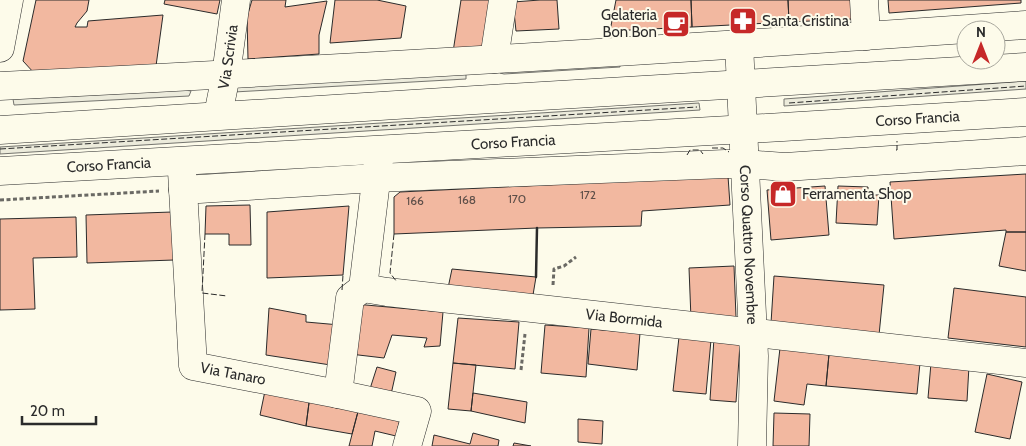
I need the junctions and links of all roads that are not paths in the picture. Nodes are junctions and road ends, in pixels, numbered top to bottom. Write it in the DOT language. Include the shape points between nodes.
graph roads {
  1 [pos="9,0"];
  2 [pos="236,0"];
  3 [pos="503,0"];
  4 [pos="864,0"];
  5 [pos="1026,25"];
  6 [pos="866,36"];
  7 [pos="739,44"];
  8 [pos="0,48"];
  9 [pos="490,60"];
  10 [pos="1026,67"];
  11 [pos="226,75"];
  12 [pos="741,84"];
  13 [pos="0,86"];
  14 [pos="487,99"];
  15 [pos="1026,112"];
  16 [pos="218,115"];
  17 [pos="743,129"];
  18 [pos="0,130"];
  19 [pos="381,149"];
  20 [pos="1026,151"];
  21 [pos="181,160"];
  22 [pos="745,164"];
  23 [pos="0,170"];
  24 [pos="375,178"];
  25 [pos="183,190"];
  26 [pos="363,288"];
  27 [pos="753,332"];
  28 [pos="1026,363"];
  29 [pos="338,394"];
  30 [pos="407,446"];
  31 [pos="752,446"];
  1 -- 8 [label="street"];
  2 -- 11 [label="street, Via Scrivia"];
  3 -- 9 [label="street"];
  4 -- 6 [label="street"];
  5 -- 6 [label="street"];
  6 -- 7 [label="street"];
  7 -- 9 [label="street"];
  7 -- 12 [label="street, Corso Quattro Novembre"];
  9 -- 11 [label="street"];
  9 -- 14 [label="street"];
  10 -- 12 [label="street"];
  11 -- 13 [label="street"];
  11 -- 16 [label="street, Via Scrivia"];
  12 -- 14 [label="street"];
  12 -- 17 [label="street, Corso Quattro Novembre"];
  14 -- 16 [label="street"];
  15 -- 17 [label="street, Corso Francia"];
  16 -- 18 [label="street"];
  17 -- 19 [label="street, Corso Francia"];
  17 -- 22 [label="street, Corso Quattro Novembre"];
  19 -- 21 [label="street, Corso Francia"];
  19 -- 24 [label="street"];
  20 -- 22 [label="street, Corso Francia" via="785,167"];
  21 -- 23 [label="street, Corso Francia"];
  21 -- 25 [label="street, Via Tanaro"];
  22 -- 24 [label="street, Corso Francia"];
  22 -- 27 [label="street, Corso Quattro Novembre"];
  24 -- 25 [label="street, Corso Francia"];
  24 -- 26 [label="street"];
  25 -- 29 [label="street, Via Tanaro" via="193,366"];
  26 -- 27 [label="street, Via Bormida"];
  26 -- 29 [label="street" via="350,298"];
  27 -- 28 [label="street, Via Bormida"];
  27 -- 31 [label="street, Corso Quattro Novembre"];
  29 -- 30 [label="street, Via Tanaro" via="417,411"];
}
